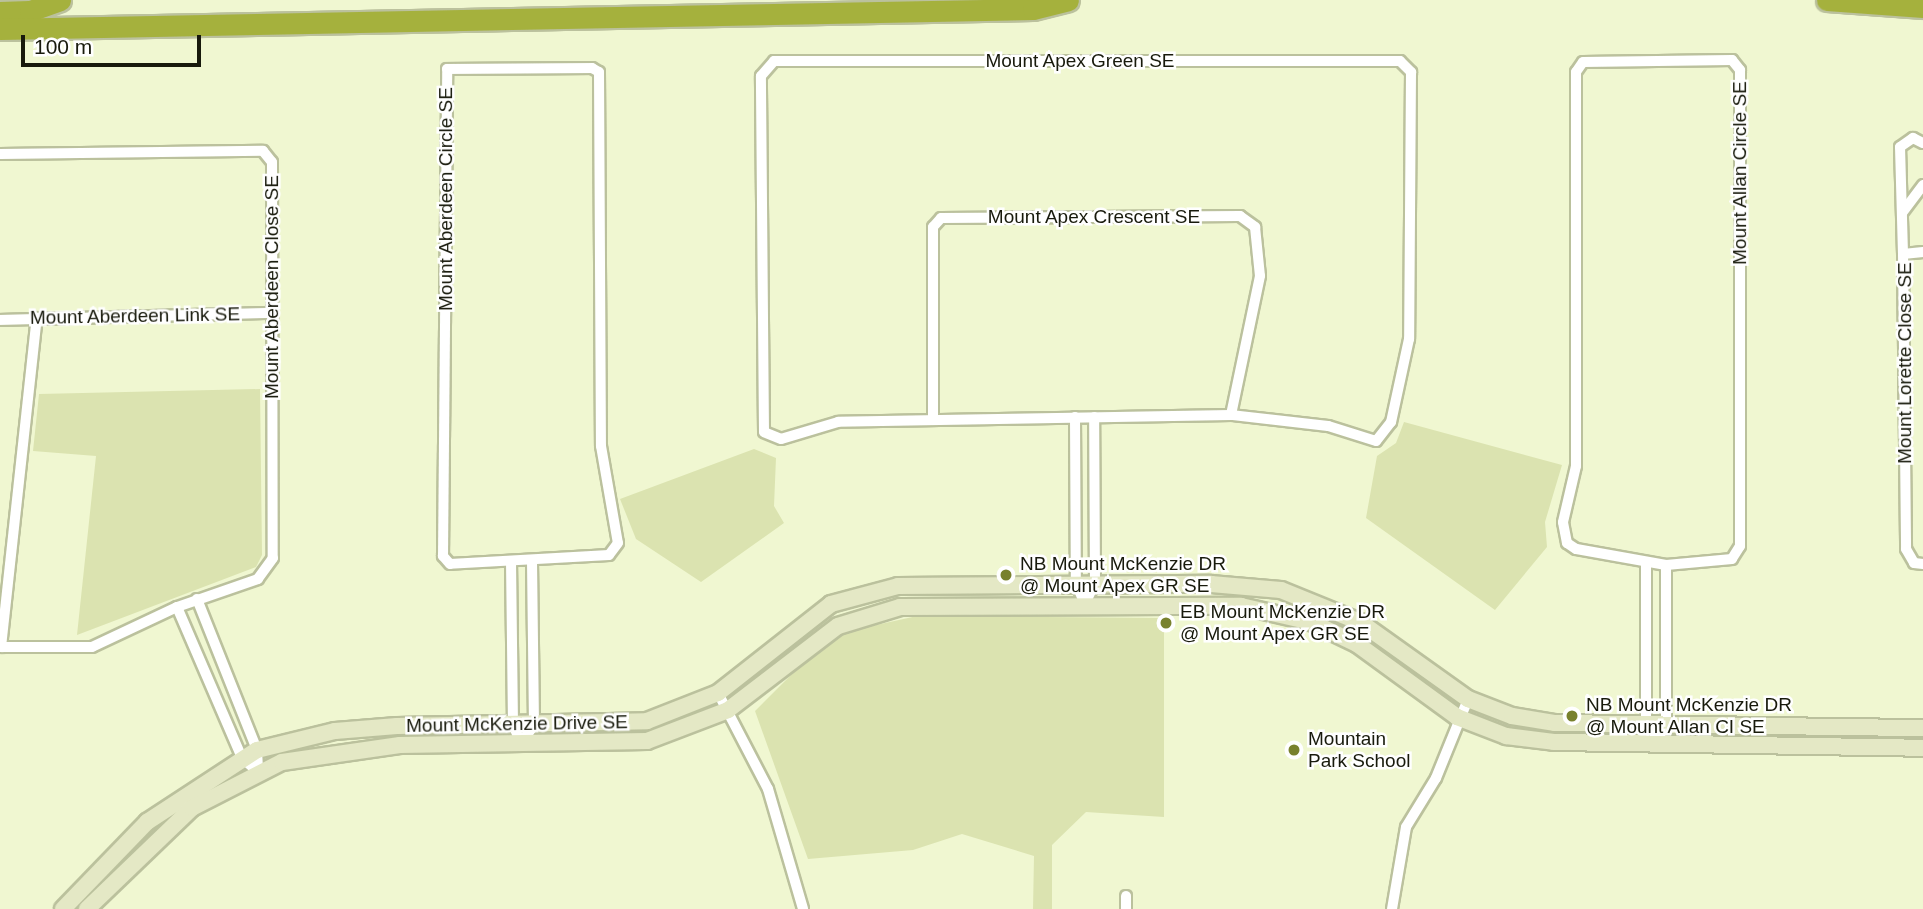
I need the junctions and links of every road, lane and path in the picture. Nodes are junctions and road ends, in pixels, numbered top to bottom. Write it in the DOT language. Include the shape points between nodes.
graph roads {
  1 [pos="60,0"];
  2 [pos="1068,0"];
  3 [pos="1827,0"];
  4 [pos="1923,8"];
  5 [pos="0,12"];
  6 [pos="0,29"];
  7 [pos="1923,143"];
  8 [pos="0,154"];
  9 [pos="1923,185"];
  10 [pos="1902,213"];
  11 [pos="1923,253"];
  12 [pos="1903,254"];
  13 [pos="270,313"];
  14 [pos="37,318"];
  15 [pos="0,320"];
  16 [pos="1231,415"];
  17 [pos="1075,417"];
  18 [pos="1094,417"];
  19 [pos="933,419"];
  20 [pos="532,560"];
  21 [pos="511,561"];
  22 [pos="1646,563"];
  23 [pos="1923,564"];
  24 [pos="1666,565"];
  25 [pos="1076,583"];
  26 [pos="1095,583"];
  27 [pos="197,599"];
  28 [pos="1085,604"];
  29 [pos="177,607"];
  30 [pos="1,647"];
  31 [pos="718,693"];
  32 [pos="1468,699"];
  33 [pos="727,709"];
  34 [pos="1457,718"];
  35 [pos="1666,721"];
  36 [pos="1646,722"];
  37 [pos="513,725"];
  38 [pos="534,725"];
  39 [pos="1923,728"];
  40 [pos="1657,742"];
  41 [pos="521,743"];
  42 [pos="1923,748"];
  43 [pos="257,750"];
  44 [pos="242,758"];
  45 [pos="258,772"];
  46 [pos="1126,896"];
  47 [pos="94,906"];
  48 [pos="63,909"];
  49 [pos="803,909"];
  50 [pos="1126,909"];
  51 [pos="1392,909"];
  1 -- 5 [label="highway" via="30,11"];
  2 -- 6 [label="highway" via="1033,9"];
  3 -- 4 [label="highway"];
  7 -- 10 [label="street" via="1913,138 1900,147"];
  8 -- 13 [label="street, Mount Aberdeen Close SE" via="263,151 272,162"];
  9 -- 10 [label="street"];
  10 -- 12 [label="street"];
  11 -- 12 [label="street, Mount Lorette Close SE"];
  12 -- 23 [label="street, Mount Lorette Close SE" via="1906,549"];
  13 -- 14 [label="street, Mount Aberdeen Link SE"];
  13 -- 27 [label="street, Mount Aberdeen Close SE" via="273,558 258,579"];
  14 -- 15 [label="street, Mount Aberdeen Link SE"];
  14 -- 30 [label="street"];
  16 -- 18 [label="street, Mount Apex Green SE"];
  16 -- 19 [label="street, Mount Apex Crescent SE" via="1260,276 1255,227 1240,216 942,218 933,227"];
  16 -- 19 [label="street, Mount Apex Green SE" via="1328,426 1376,441 1391,422 1409,339 1410,72 1400,61 774,61 761,76 764,432 781,439 838,422"];
  17 -- 18 [label="street, Mount Apex Green SE"];
  17 -- 19 [label="street, Mount Apex Green SE"];
  17 -- 25 [label="street"];
  18 -- 26 [label="street"];
  20 -- 21 [label="street, Mount Aberdeen Circle SE"];
  20 -- 21 [label="street, Mount Aberdeen Circle SE" via="609,555 618,543 601,446 599,72 447,69 443,556 450,564"];
  20 -- 38 [label="street"];
  21 -- 37 [label="street"];
  22 -- 24 [label="street, Mount Allan Circle SE"];
  22 -- 24 [label="street, Mount Allan Circle SE" via="1576,549 1563,532 1576,466 1576,72 1583,62 1732,60 1740,70 1740,546 1732,559"];
  22 -- 36 [label="street"];
  24 -- 35 [label="street"];
  25 -- 26 [label="street, Mount McKenzie Drive SE"];
  25 -- 28 [label="street"];
  25 -- 31 [label="street, Mount McKenzie Drive SE" via="934,584 863,592 799,625"];
  26 -- 28 [label="street"];
  26 -- 32 [label="street, Mount McKenzie Drive SE" via="1243,586 1326,603"];
  27 -- 29 [label="street, Mount Aberdeen Close SE"];
  27 -- 43 [label="street"];
  28 -- 33 [label="street, Mount McKenzie Drive SE" via="868,613 814,640"];
  28 -- 34 [label="street, Mount McKenzie Drive SE" via="1241,606 1311,622 1357,644"];
  29 -- 30 [label="street, Mount Aberdeen Close SE" via="92,647"];
  29 -- 44 [label="street"];
  31 -- 33 [label="street"];
  31 -- 38 [label="street, Mount McKenzie Drive SE" via="647,721"];
  32 -- 34 [label="street"];
  32 -- 36 [label="street, Mount McKenzie Drive SE" via="1512,716 1555,723"];
  33 -- 41 [label="street, Mount McKenzie Drive SE" via="647,741"];
  33 -- 49 [label="street" via="768,789"];
  34 -- 40 [label="street, Mount McKenzie Drive SE" via="1506,736 1555,742"];
  34 -- 51 [label="street" via="1436,778 1406,827"];
  35 -- 36 [label="street, Mount McKenzie Drive SE"];
  35 -- 39 [label="street, Mount McKenzie Drive SE"];
  35 -- 40 [label="street"];
  36 -- 40 [label="street"];
  37 -- 38 [label="street, Mount McKenzie Drive SE"];
  37 -- 41 [label="street"];
  37 -- 43 [label="street, Mount McKenzie Drive SE" via="335,731"];
  38 -- 41 [label="street"];
  40 -- 42 [label="street, Mount McKenzie Drive SE"];
  41 -- 45 [label="street, Mount McKenzie Drive SE" via="337,750"];
  43 -- 44 [label="street, Mount McKenzie Drive SE"];
  43 -- 45 [label="street"];
  44 -- 45 [label="street"];
  44 -- 48 [label="street, Mount McKenzie Drive SE" via="147,822"];
  45 -- 47 [label="street, Mount McKenzie Drive SE" via="192,808"];
  46 -- 50 [label="street"];
}
